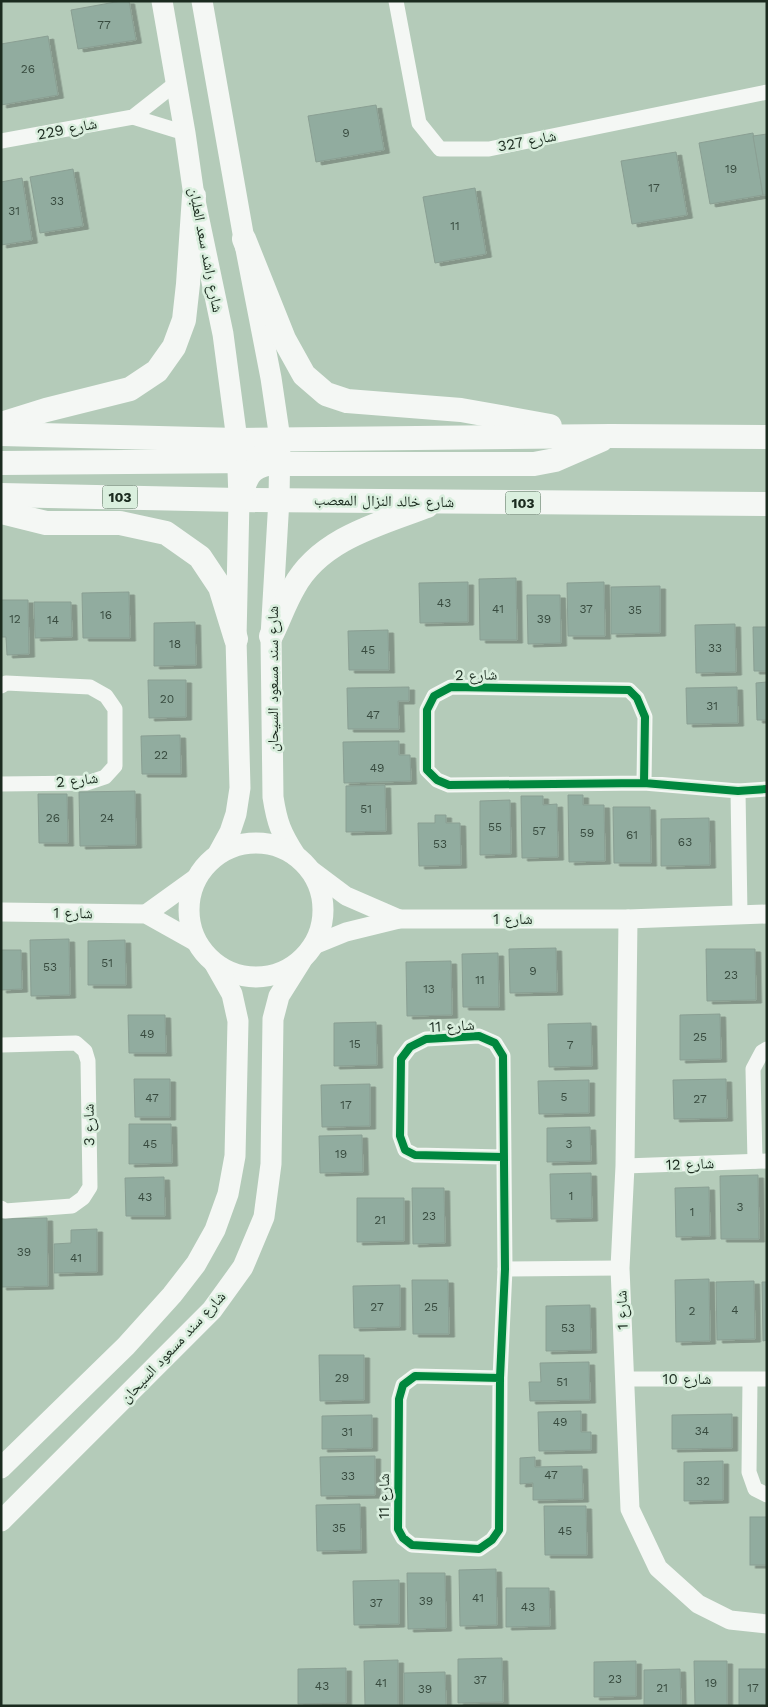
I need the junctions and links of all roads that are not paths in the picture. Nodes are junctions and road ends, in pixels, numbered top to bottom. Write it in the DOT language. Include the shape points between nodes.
graph roads {
  1 [pos="162,1"];
  2 [pos="202,1"];
  3 [pos="396,1"];
  4 [pos="176,84"];
  5 [pos="767,92"];
  6 [pos="133,117"];
  7 [pos="185,134"];
  8 [pos="1,141"];
  9 [pos="194,196"];
  10 [pos="244,239"];
  11 [pos="1,424"];
  12 [pos="1,434"];
  13 [pos="611,436"];
  14 [pos="767,437"];
  15 [pos="280,440"];
  16 [pos="237,450"];
  17 [pos="1,463"];
  18 [pos="280,465"];
  19 [pos="1,495"];
  20 [pos="279,499"];
  21 [pos="239,500"];
  22 [pos="440,502"];
  23 [pos="767,504"];
  24 [pos="1,512"];
  25 [pos="271,636"];
  26 [pos="236,639"];
  27 [pos="1,686"];
  28 [pos="644,783"];
  29 [pos="1,784"];
  30 [pos="767,789"];
  31 [pos="738,791"];
  32 [pos="218,854"];
  33 [pos="302,862"];
  34 [pos="196,878"];
  35 [pos="1,912"];
  36 [pos="146,914"];
  37 [pos="740,914"];
  38 [pos="767,914"];
  39 [pos="628,919"];
  40 [pos="399,920"];
  41 [pos="196,942"];
  42 [pos="307,953"];
  43 [pos="215,964"];
  44 [pos="1,1045"];
  45 [pos="767,1048"];
  46 [pos="503,1157"];
  47 [pos="761,1161"];
  48 [pos="626,1166"];
  49 [pos="1,1208"];
  50 [pos="620,1268"];
  51 [pos="505,1269"];
  52 [pos="500,1378"];
  53 [pos="624,1378"];
  54 [pos="767,1379"];
  55 [pos="750,1380"];
  56 [pos="1,1468"];
  57 [pos="767,1495"];
  58 [pos="1,1521"];
  59 [pos="767,1624"];
  1 -- 4 [label="main road, شارع راشد سعد العلبان"];
  2 -- 10 [label="main road"];
  3 -- 5 [label="street, شارع 327" via="419,123 440,149 489,148"];
  4 -- 6 [label="street, شارع 229"];
  4 -- 7 [label="main road, شارع راشد سعد العلبان"];
  6 -- 7 [label="street, شارع 229"];
  6 -- 8 [label="street, شارع 229"];
  7 -- 9 [label="main road, شارع راشد سعد العلبان"];
  9 -- 11 [label="main road" via="184,320 174,347 157,371 130,389"];
  9 -- 16 [label="main road, شارع راشد سعد العلبان" via="223,334"];
  10 -- 13 [label="main road" via="284,339 304,375 326,394 347,401 461,410"];
  10 -- 15 [label="main road"];
  12 -- 16 [label="main road"];
  13 -- 14 [label="main road"];
  13 -- 15 [label="main road"];
  13 -- 18 [label="main road" via="555,460 534,464"];
  15 -- 16 [label="main road"];
  15 -- 18 [label="main road"];
  16 -- 17 [label="main road"];
  16 -- 21 [label="main road, شارع راشد سعد العلبان"];
  18 -- 20 [label="main road"];
  18 -- 21 [label="main road" via="256,467 248,475"];
  19 -- 21 [label="main road, شارع خالد النزال المعصب / 103"];
  20 -- 21 [label="main road, شارع خالد النزال المعصب / 103"];
  20 -- 22 [label="main road, شارع خالد النزال المعصب / 103"];
  20 -- 25 [label="main road, شارع سند مسعود السيحان"];
  21 -- 26 [label="main road"];
  22 -- 23 [label="main road, شارع خالد النزال المعصب / 103"];
  22 -- 25 [label="main road" via="372,526 333,545 308,567 294,586"];
  24 -- 26 [label="main road" via="46,522 120,524 166,533 200,557 220,587"];
  25 -- 33 [label="main road, شارع سند مسعود السيحان" via="273,797 281,833"];
  26 -- 32 [label="main road" via="240,788 236,814"];
  27 -- 29 [label="street, شارع 2" via="6,683 90,687 106,696 115,709 115,766 105,777 87,783"];
  28 -- 28 [label="street, شارع 2" via="449,785 437,780 427,770 428,710 434,696 451,687 628,690 638,698 646,717"];
  28 -- 31 [label="street, شارع 2"];
  30 -- 31 [label="street, شارع 2"];
  31 -- 37 [label="street"];
  32 -- 33 [label="main road" via="237,845 257,842 277,846"];
  32 -- 34 [label="main road"];
  33 -- 40 [label="street, شارع 1" via="346,896"];
  33 -- 42 [label="main road" via="320,886 324,906 322,926"];
  34 -- 36 [label="street"];
  34 -- 41 [label="main road" via="189,899 189,921"];
  35 -- 36 [label="street, شارع 1"];
  36 -- 41 [label="street, شارع 1"];
  37 -- 38 [label="street, شارع 1"];
  37 -- 39 [label="street, شارع 1"];
  39 -- 40 [label="street, شارع 1"];
  39 -- 48 [label="street, شارع 1"];
  40 -- 42 [label="street, شارع 1" via="346,932"];
  41 -- 43 [label="main road"];
  42 -- 43 [label="main road" via="281,973 258,978 236,974"];
  42 -- 58 [label="main road, شارع سند مسعود السيحان" via="279,996 273,1019 272,1164 264,1217 244,1267 212,1310"];
  43 -- 56 [label="main road" via="232,994 238,1021 235,1156 228,1194 215,1230 196,1264 126,1346"];
  44 -- 49 [label="street, شارع 3" via="76,1043 84,1051 88,1062 90,1187 72,1206 5,1211"];
  45 -- 47 [label="street, شارع 12" via="753,1069"];
  46 -- 46 [label="street, شارع 11" via="415,1155 405,1150 400,1136 401,1059 410,1047 426,1039 479,1036 495,1043 503,1056"];
  46 -- 51 [label="street, شارع 11"];
  47 -- 48 [label="street, شارع 12"];
  48 -- 50 [label="street, شارع 1"];
  50 -- 51 [label="street"];
  50 -- 53 [label="street, شارع 1"];
  51 -- 52 [label="street, شارع 11"];
  52 -- 52 [label="street, شارع 11" via="499,1530 479,1549 412,1545 402,1538 398,1529 399,1399 403,1385 415,1376"];
  53 -- 55 [label="street, شارع 10"];
  53 -- 59 [label="street, شارع 1" via="630,1509 658,1568 698,1604 730,1620"];
  54 -- 55 [label="street, شارع 10"];
  55 -- 57 [label="street" via="749,1472 755,1489"];
}
